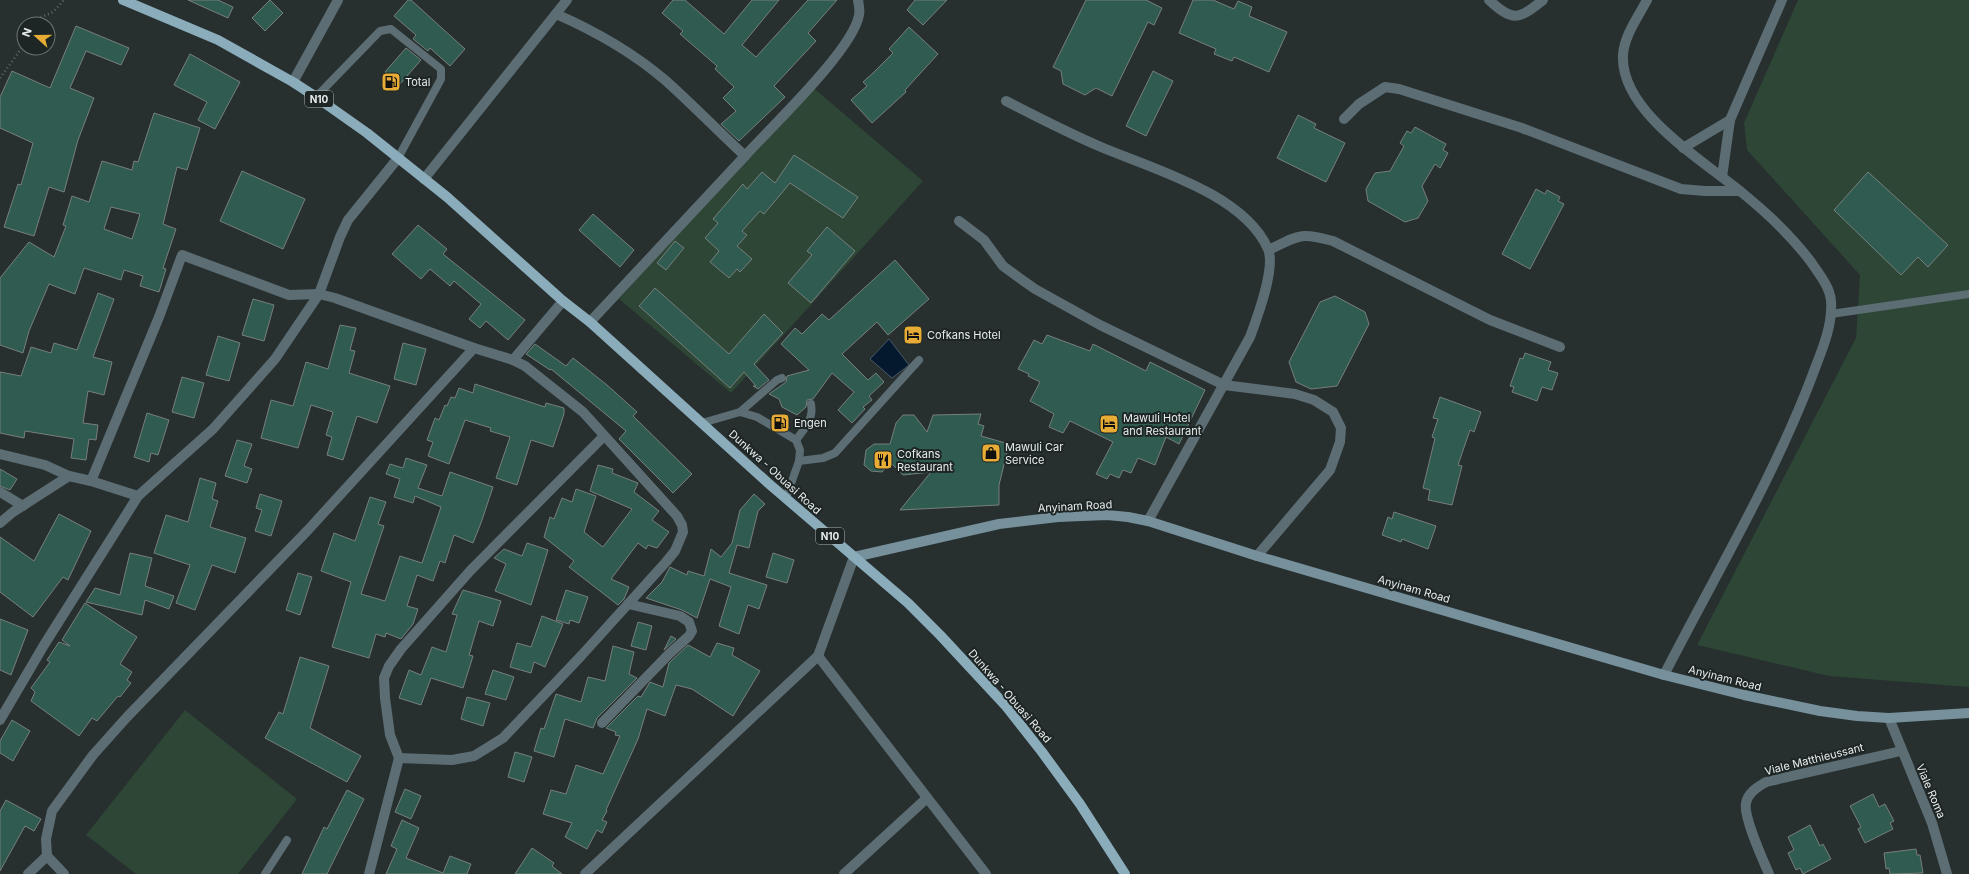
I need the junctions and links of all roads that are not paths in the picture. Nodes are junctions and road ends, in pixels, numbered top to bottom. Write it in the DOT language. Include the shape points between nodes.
graph roads {
  1 [pos="123,0"];
  2 [pos="338,0"];
  3 [pos="567,0"];
  4 [pos="858,0"];
  5 [pos="1489,0"];
  6 [pos="1544,0"];
  7 [pos="1647,0"];
  8 [pos="1782,0"];
  9 [pos="556,14"];
  10 [pos="293,82"];
  11 [pos="316,97"];
  12 [pos="1006,101"];
  13 [pos="1344,119"];
  14 [pos="1730,120"];
  15 [pos="1683,148"];
  16 [pos="745,156"];
  17 [pos="398,158"];
  18 [pos="1722,177"];
  19 [pos="424,179"];
  20 [pos="1740,191"];
  21 [pos="959,221"];
  22 [pos="1269,250"];
  23 [pos="319,294"];
  24 [pos="1969,294"];
  25 [pos="563,301"];
  26 [pos="1831,314"];
  27 [pos="590,322"];
  28 [pos="1560,347"];
  29 [pos="474,348"];
  30 [pos="513,360"];
  31 [pos="919,360"];
  32 [pos="782,378"];
  33 [pos="1224,385"];
  34 [pos="811,404"];
  35 [pos="740,412"];
  36 [pos="702,423"];
  37 [pos="604,436"];
  38 [pos="796,440"];
  39 [pos="0,454"];
  40 [pos="799,461"];
  41 [pos="69,476"];
  42 [pos="91,481"];
  43 [pos="0,492"];
  44 [pos="138,496"];
  45 [pos="786,498"];
  46 [pos="23,506"];
  47 [pos="1148,521"];
  48 [pos="0,523"];
  49 [pos="1257,556"];
  50 [pos="854,557"];
  51 [pos="628,604"];
  52 [pos="818,656"];
  53 [pos="1664,675"];
  54 [pos="1969,713"];
  55 [pos="1889,718"];
  56 [pos="0,720"];
  57 [pos="602,723"];
  58 [pos="1901,751"];
  59 [pos="399,758"];
  60 [pos="927,798"];
  61 [pos="287,840"];
  62 [pos="47,856"];
  63 [pos="28,874"];
  64 [pos="64,874"];
  65 [pos="265,874"];
  66 [pos="369,874"];
  67 [pos="585,874"];
  68 [pos="844,874"];
  69 [pos="986,874"];
  70 [pos="1125,874"];
  71 [pos="1769,874"];
  72 [pos="1947,874"];
  1 -- 10 [label="main road, N10" via="218,40"];
  2 -- 10 [label="street"];
  3 -- 9 [label="street"];
  4 -- 16 [label="street" via="859,16 847,41"];
  5 -- 6 [label="street" via="1504,13 1515,16 1526,14"];
  7 -- 15 [label="street" via="1625,42 1625,71 1630,87 1644,108"];
  8 -- 14 [label="street"];
  9 -- 16 [label="street" via="586,27 611,42 665,80"];
  9 -- 19 [label="street"];
  10 -- 11 [label="main road, N10"];
  11 -- 17 [label="main road, N10"];
  11 -- 17 [label="lane" via="380,31 391,29 441,69 441,79"];
  12 -- 22 [label="street" via="1051,125 1188,183 1226,202 1252,225"];
  13 -- 20 [label="street" via="1359,104 1385,87 1399,89 1522,128 1681,189"];
  14 -- 15 [label="street"];
  14 -- 18 [label="street"];
  15 -- 18 [label="street"];
  16 -- 27 [label="street"];
  17 -- 19 [label="main road, N10"];
  17 -- 23 [label="street" via="344,228"];
  18 -- 20 [label="street"];
  19 -- 25 [label="main road, Dunkwa - Obuasi Road / N10"];
  20 -- 26 [label="street" via="1777,224 1806,255 1827,288 1831,299"];
  21 -- 33 [label="street" via="984,240 1003,266 1035,289 1100,325"];
  22 -- 28 [label="street" via="1297,236 1310,235 1333,241 1490,320"];
  22 -- 33 [label="street" via="1267,284 1260,311 1250,337"];
  23 -- 29 [label="street" via="360,306"];
  23 -- 42 [label="street" via="289,295 182,256"];
  23 -- 44 [label="street" via="275,359 218,424"];
  24 -- 26 [label="lane"];
  25 -- 27 [label="main road, Dunkwa - Obuasi Road / N10"];
  25 -- 30 [label="street"];
  26 -- 53 [label="street" via="1822,349 1798,413"];
  27 -- 36 [label="main road, Dunkwa - Obuasi Road / N10"];
  29 -- 30 [label="street"];
  29 -- 62 [label="street" via="308,530 127,716 93,755 52,811 46,839"];
  30 -- 37 [label="street" via="540,377 583,412"];
  31 -- 40 [label="lane" via="835,453 823,458"];
  32 -- 35 [label="lane"];
  33 -- 47 [label="street"];
  33 -- 49 [label="street" via="1295,394 1314,400 1333,412 1340,428 1340,442 1330,470"];
  34 -- 38 [label="lane" via="810,421"];
  35 -- 36 [label="lane"];
  35 -- 38 [label="lane" via="757,417"];
  36 -- 45 [label="main road, Dunkwa - Obuasi Road / N10"];
  37 -- 51 [label="street" via="658,494 682,526 682,536 675,551"];
  37 -- 59 [label="street" via="470,571 401,648 389,666 384,678 385,698 390,735"];
  38 -- 40 [label="lane" via="800,450"];
  39 -- 41 [label="street" via="45,465"];
  40 -- 45 [label="lane"];
  41 -- 42 [label="street"];
  41 -- 46 [label="street"];
  42 -- 44 [label="street"];
  43 -- 46 [label="street"];
  44 -- 56 [label="street"];
  45 -- 50 [label="main road, Dunkwa - Obuasi Road / N10"];
  46 -- 48 [label="street"];
  47 -- 49 [label="street, Anyinam Road"];
  47 -- 50 [label="street, Anyinam Road" via="1108,515 999,524"];
  49 -- 53 [label="street, Anyinam Road"];
  50 -- 52 [label="street"];
  50 -- 70 [label="main road, Dunkwa - Obuasi Road / N10" via="908,603 1005,705 1080,804"];
  51 -- 57 [label="street" via="680,616 689,622 692,631"];
  51 -- 59 [label="street" via="503,738 474,756 452,760"];
  52 -- 60 [label="street"];
  52 -- 67 [label="street"];
  53 -- 55 [label="street, Anyinam Road" via="1820,711"];
  54 -- 55 [label="street, Anyinam Road"];
  55 -- 58 [label="street, Viale Roma"];
  58 -- 71 [label="street, Viale Matthieussant" via="1766,782 1754,789 1748,796 1745,812"];
  58 -- 72 [label="street, Viale Roma" via="1932,823"];
  59 -- 66 [label="street"];
  60 -- 68 [label="street"];
  60 -- 69 [label="street"];
  61 -- 65 [label="lane"];
  62 -- 63 [label="street"];
  62 -- 64 [label="street"];
}
